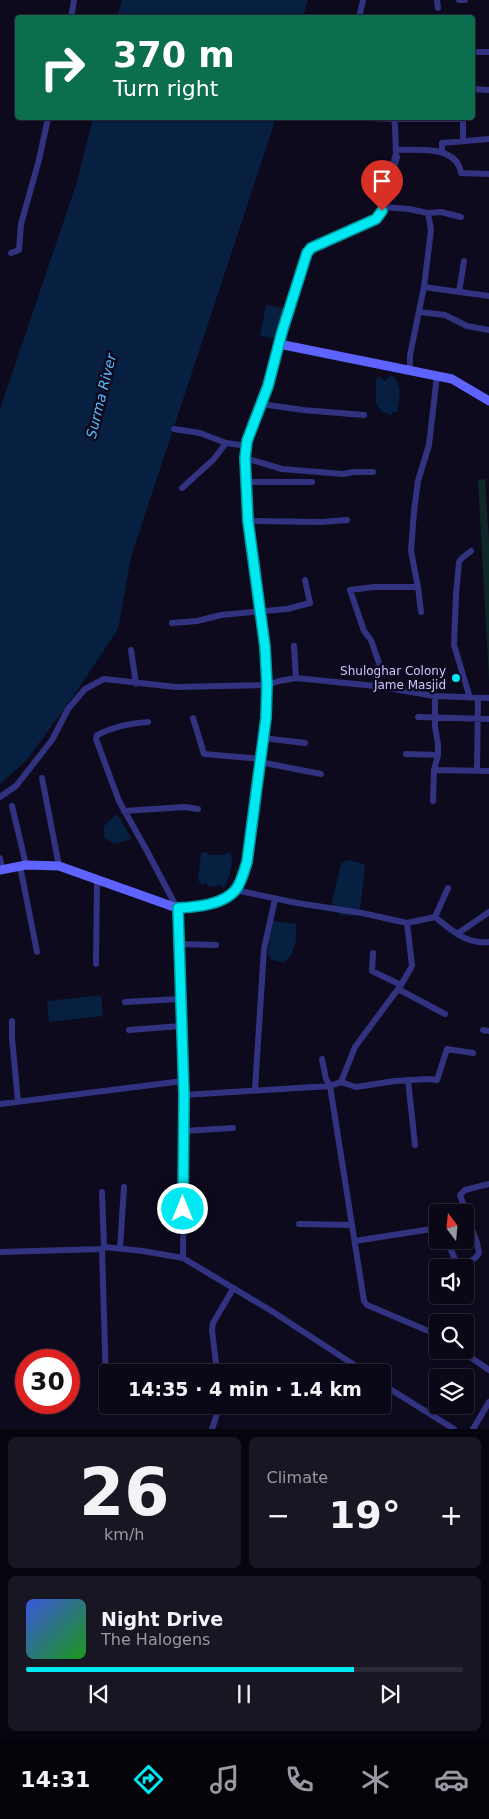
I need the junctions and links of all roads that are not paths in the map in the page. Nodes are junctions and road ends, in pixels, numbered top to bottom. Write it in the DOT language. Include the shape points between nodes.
graph roads {
  1 [pos="74,0"];
  2 [pos="362,0"];
  3 [pos="437,0"];
  4 [pos="459,0"];
  5 [pos="465,0"];
  6 [pos="438,8"];
  7 [pos="71,15"];
  8 [pos="360,15"];
  9 [pos="475,52"];
  10 [pos="489,52"];
  11 [pos="475,89"];
  12 [pos="489,90"];
  13 [pos="48,120"];
  14 [pos="398,120"];
  15 [pos="463,120"];
  16 [pos="489,139"];
  17 [pos="463,141"];
  18 [pos="442,151"];
  19 [pos="396,154"];
  20 [pos="489,174"];
  21 [pos="383,207"];
  22 [pos="428,213"];
  23 [pos="461,217"];
  24 [pos="11,253"];
  25 [pos="464,261"];
  26 [pos="424,287"];
  27 [pos="459,292"];
  28 [pos="489,296"];
  29 [pos="420,312"];
  30 [pos="489,330"];
  31 [pos="279,344"];
  32 [pos="410,369"];
  33 [pos="437,375"];
  34 [pos="489,402"];
  35 [pos="260,404"];
  36 [pos="364,415"];
  37 [pos="174,429"];
  38 [pos="226,443"];
  39 [pos="246,446"];
  40 [pos="245,458"];
  41 [pos="373,472"];
  42 [pos="247,482"];
  43 [pos="312,482"];
  44 [pos="182,488"];
  45 [pos="346,520"];
  46 [pos="248,521"];
  47 [pos="471,551"];
  48 [pos="305,580"];
  49 [pos="418,587"];
  50 [pos="260,612"];
  51 [pos="421,612"];
  52 [pos="172,623"];
  53 [pos="294,646"];
  54 [pos="131,650"];
  55 [pos="296,678"];
  56 [pos="136,684"];
  57 [pos="267,685"];
  58 [pos="375,686"];
  59 [pos="435,696"];
  60 [pos="470,698"];
  61 [pos="478,698"];
  62 [pos="489,698"];
  63 [pos="418,717"];
  64 [pos="435,717"];
  65 [pos="193,718"];
  66 [pos="478,718"];
  67 [pos="489,719"];
  68 [pos="148,722"];
  69 [pos="263,738"];
  70 [pos="305,743"];
  71 [pos="406,754"];
  72 [pos="438,755"];
  73 [pos="260,761"];
  74 [pos="434,770"];
  75 [pos="477,771"];
  76 [pos="489,771"];
  77 [pos="321,774"];
  78 [pos="42,778"];
  79 [pos="0,797"];
  80 [pos="433,801"];
  81 [pos="12,806"];
  82 [pos="198,809"];
  83 [pos="124,811"];
  84 [pos="0,858"];
  85 [pos="23,866"];
  86 [pos="59,866"];
  87 [pos="1,870"];
  88 [pos="98,880"];
  89 [pos="448,888"];
  90 [pos="235,890"];
  91 [pos="275,899"];
  92 [pos="178,908"];
  93 [pos="489,912"];
  94 [pos="435,918"];
  95 [pos="408,923"];
  96 [pos="457,934"];
  97 [pos="489,942"];
  98 [pos="178,944"];
  99 [pos="216,945"];
  100 [pos="37,952"];
  101 [pos="373,953"];
  102 [pos="96,964"];
  103 [pos="400,987"];
  104 [pos="180,999"];
  105 [pos="125,1002"];
  106 [pos="445,1014"];
  107 [pos="12,1021"];
  108 [pos="181,1026"];
  109 [pos="129,1030"];
  110 [pos="473,1053"];
  111 [pos="322,1059"];
  112 [pos="408,1080"];
  113 [pos="183,1081"];
  114 [pos="341,1082"];
  115 [pos="330,1086"];
  116 [pos="255,1089"];
  117 [pos="184,1095"];
  118 [pos="18,1102"];
  119 [pos="0,1104"];
  120 [pos="233,1128"];
  121 [pos="184,1131"];
  122 [pos="415,1145"];
  123 [pos="489,1184"];
  124 [pos="124,1187"];
  125 [pos="102,1192"];
  126 [pos="463,1204"];
  127 [pos="299,1224"];
  128 [pos="352,1225"];
  129 [pos="429,1229"];
  130 [pos="474,1235"];
  131 [pos="355,1241"];
  132 [pos="103,1248"];
  133 [pos="120,1248"];
  134 [pos="451,1249"];
  135 [pos="0,1252"];
  136 [pos="183,1258"];
  137 [pos="233,1289"];
  138 [pos="429,1331"];
  139 [pos="473,1359"];
  140 [pos="106,1364"];
  141 [pos="216,1364"];
  142 [pos="353,1364"];
  143 [pos="489,1370"];
  144 [pos="391,1390"];
  145 [pos="489,1402"];
  146 [pos="217,1414"];
  147 [pos="212,1429"];
  148 [pos="454,1429"];
  149 [pos="473,1429"];
  1 -- 7 [label="street"];
  2 -- 8 [label="street"];
  3 -- 6 [label="street"];
  4 -- 5 [label="street"];
  9 -- 10 [label="street"];
  11 -- 12 [label="street"];
  13 -- 24 [label="street" via="21,224 19,250"];
  14 -- 19 [label="street"];
  15 -- 17 [label="street"];
  16 -- 17 [label="street"];
  17 -- 18 [label="street" via="442,143"];
  18 -- 19 [label="street"];
  18 -- 20 [label="street" via="458,162 461,173"];
  19 -- 21 [label="street"];
  21 -- 22 [label="street"];
  21 -- 31 [label="street" via="376,219 311,248 307,253"];
  22 -- 23 [label="street" via="441,212"];
  22 -- 26 [label="street" via="431,230"];
  25 -- 27 [label="street"];
  26 -- 27 [label="street"];
  26 -- 29 [label="street"];
  27 -- 28 [label="street"];
  29 -- 30 [label="street" via="445,315 466,326"];
  29 -- 32 [label="street"];
  31 -- 32 [label="main road"];
  31 -- 35 [label="main road"];
  32 -- 33 [label="main road"];
  33 -- 34 [label="main road" via="452,378"];
  33 -- 49 [label="street" via="429,445 418,481 414,511 411,551"];
  35 -- 36 [label="street"];
  35 -- 39 [label="main road"];
  37 -- 38 [label="street" via="200,433"];
  38 -- 39 [label="street"];
  38 -- 44 [label="street" via="214,459"];
  39 -- 40 [label="main road"];
  40 -- 41 [label="street" via="282,469 343,474"];
  40 -- 42 [label="main road"];
  42 -- 43 [label="street"];
  42 -- 46 [label="main road"];
  45 -- 46 [label="street"];
  46 -- 50 [label="main road"];
  47 -- 60 [label="street" via="460,562 454,646"];
  48 -- 50 [label="street" via="310,602"];
  49 -- 51 [label="street"];
  49 -- 58 [label="street" via="350,590 379,663"];
  50 -- 52 [label="street"];
  50 -- 57 [label="main road"];
  53 -- 55 [label="street"];
  54 -- 56 [label="street"];
  55 -- 57 [label="street"];
  55 -- 58 [label="street"];
  56 -- 57 [label="street" via="176,687"];
  56 -- 79 [label="street" via="104,680 85,688 68,709 52,740 16,786"];
  57 -- 69 [label="main road"];
  58 -- 59 [label="street"];
  59 -- 60 [label="street"];
  59 -- 64 [label="street"];
  60 -- 61 [label="street"];
  61 -- 62 [label="street"];
  61 -- 66 [label="street"];
  63 -- 64 [label="street"];
  64 -- 66 [label="street"];
  64 -- 72 [label="street"];
  65 -- 73 [label="street" via="204,754"];
  66 -- 67 [label="street"];
  66 -- 75 [label="street"];
  68 -- 83 [label="street" via="119,726 97,735 103,763"];
  69 -- 70 [label="street"];
  69 -- 73 [label="main road"];
  71 -- 72 [label="street"];
  72 -- 74 [label="street"];
  73 -- 77 [label="street"];
  73 -- 90 [label="main road" via="247,862"];
  74 -- 75 [label="street"];
  74 -- 80 [label="street"];
  75 -- 76 [label="street"];
  78 -- 86 [label="street"];
  81 -- 85 [label="street"];
  82 -- 83 [label="street"];
  83 -- 92 [label="street"];
  84 -- 87 [label="street"];
  85 -- 86 [label="main road"];
  85 -- 87 [label="main road"];
  85 -- 100 [label="street"];
  86 -- 88 [label="main road"];
  88 -- 92 [label="main road"];
  88 -- 102 [label="street"];
  89 -- 94 [label="street"];
  90 -- 91 [label="street"];
  90 -- 92 [label="main road" via="220,900"];
  91 -- 95 [label="street"];
  91 -- 116 [label="street" via="264,948"];
  92 -- 98 [label="street"];
  93 -- 96 [label="street"];
  94 -- 95 [label="street"];
  94 -- 96 [label="street"];
  95 -- 103 [label="street" via="412,966"];
  96 -- 97 [label="street" via="468,940"];
  98 -- 99 [label="street"];
  98 -- 104 [label="street"];
  101 -- 103 [label="street" via="372,971"];
  103 -- 106 [label="street"];
  103 -- 114 [label="street" via="355,1046"];
  104 -- 105 [label="street"];
  104 -- 108 [label="street"];
  107 -- 118 [label="street"];
  108 -- 109 [label="street"];
  108 -- 113 [label="street"];
  110 -- 112 [label="street" via="448,1049 437,1080"];
  111 -- 115 [label="street"];
  112 -- 114 [label="street" via="356,1087"];
  112 -- 122 [label="street"];
  113 -- 117 [label="street"];
  113 -- 118 [label="street"];
  114 -- 115 [label="street"];
  115 -- 116 [label="street"];
  115 -- 128 [label="street"];
  116 -- 117 [label="street"];
  117 -- 121 [label="street"];
  118 -- 119 [label="street"];
  120 -- 121 [label="street"];
  121 -- 136 [label="street"];
  123 -- 126 [label="street" via="465,1190 460,1195"];
  124 -- 133 [label="street"];
  125 -- 132 [label="street"];
  127 -- 128 [label="street"];
  128 -- 131 [label="street"];
  129 -- 131 [label="street"];
  130 -- 134 [label="street" via="479,1254 476,1258 461,1264 456,1262"];
  131 -- 138 [label="street" via="367,1305"];
  132 -- 133 [label="street"];
  132 -- 135 [label="street"];
  132 -- 140 [label="street"];
  133 -- 136 [label="street"];
  136 -- 137 [label="street"];
  137 -- 141 [label="street" via="213,1323"];
  137 -- 142 [label="street"];
  139 -- 143 [label="street"];
  144 -- 148 [label="street"];
  145 -- 149 [label="street"];
  146 -- 147 [label="street"];
}
